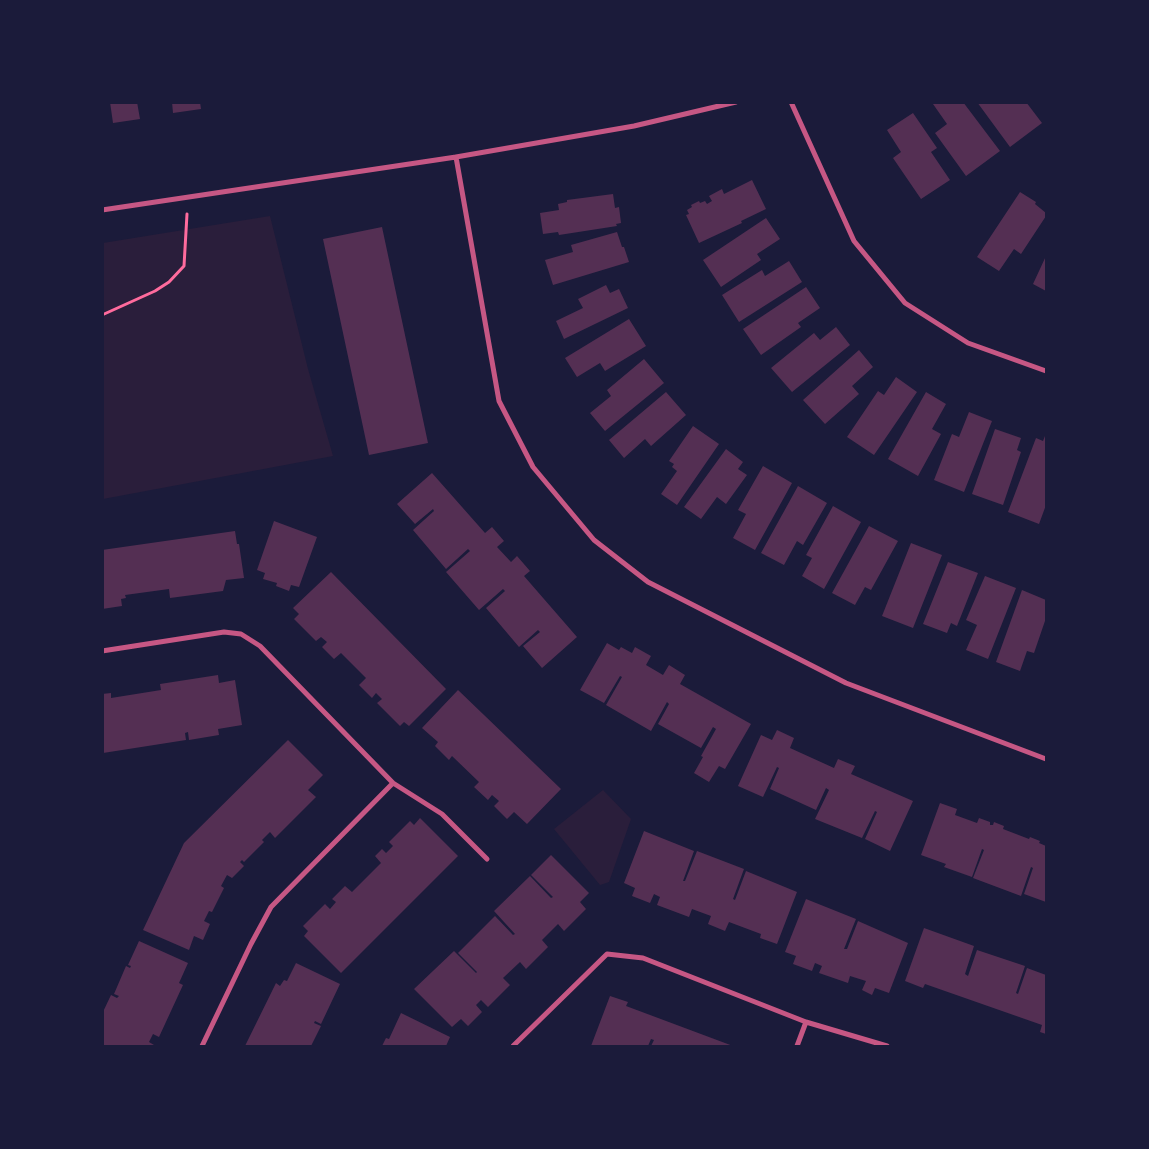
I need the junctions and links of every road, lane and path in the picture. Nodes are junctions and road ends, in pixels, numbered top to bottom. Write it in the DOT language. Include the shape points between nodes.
graph roads {
  1 [pos="736,102"];
  2 [pos="790,102"];
  3 [pos="456,157"];
  4 [pos="188,196"];
  5 [pos="102,210"];
  6 [pos="102,315"];
  7 [pos="1046,371"];
  8 [pos="102,651"];
  9 [pos="1046,759"];
  10 [pos="393,782"];
  11 [pos="487,858"];
  12 [pos="806,1022"];
  13 [pos="202,1046"];
  14 [pos="513,1046"];
  15 [pos="797,1046"];
  16 [pos="887,1046"];
  1 -- 3 [label="street" via="634,126"];
  2 -- 7 [label="street" via="854,242 905,304 968,343"];
  3 -- 4 [label="street"];
  3 -- 9 [label="street" via="499,401 533,468 594,540 648,582 846,683"];
  4 -- 5 [label="street"];
  4 -- 6 [label="path" via="184,266 155,292"];
  8 -- 10 [label="street" via="224,632 241,634 260,646"];
  10 -- 11 [label="street" via="442,814"];
  10 -- 13 [label="street" via="272,907 250,944"];
  12 -- 14 [label="street" via="643,958 607,954"];
  12 -- 15 [label="street"];
  12 -- 16 [label="street"];
}
